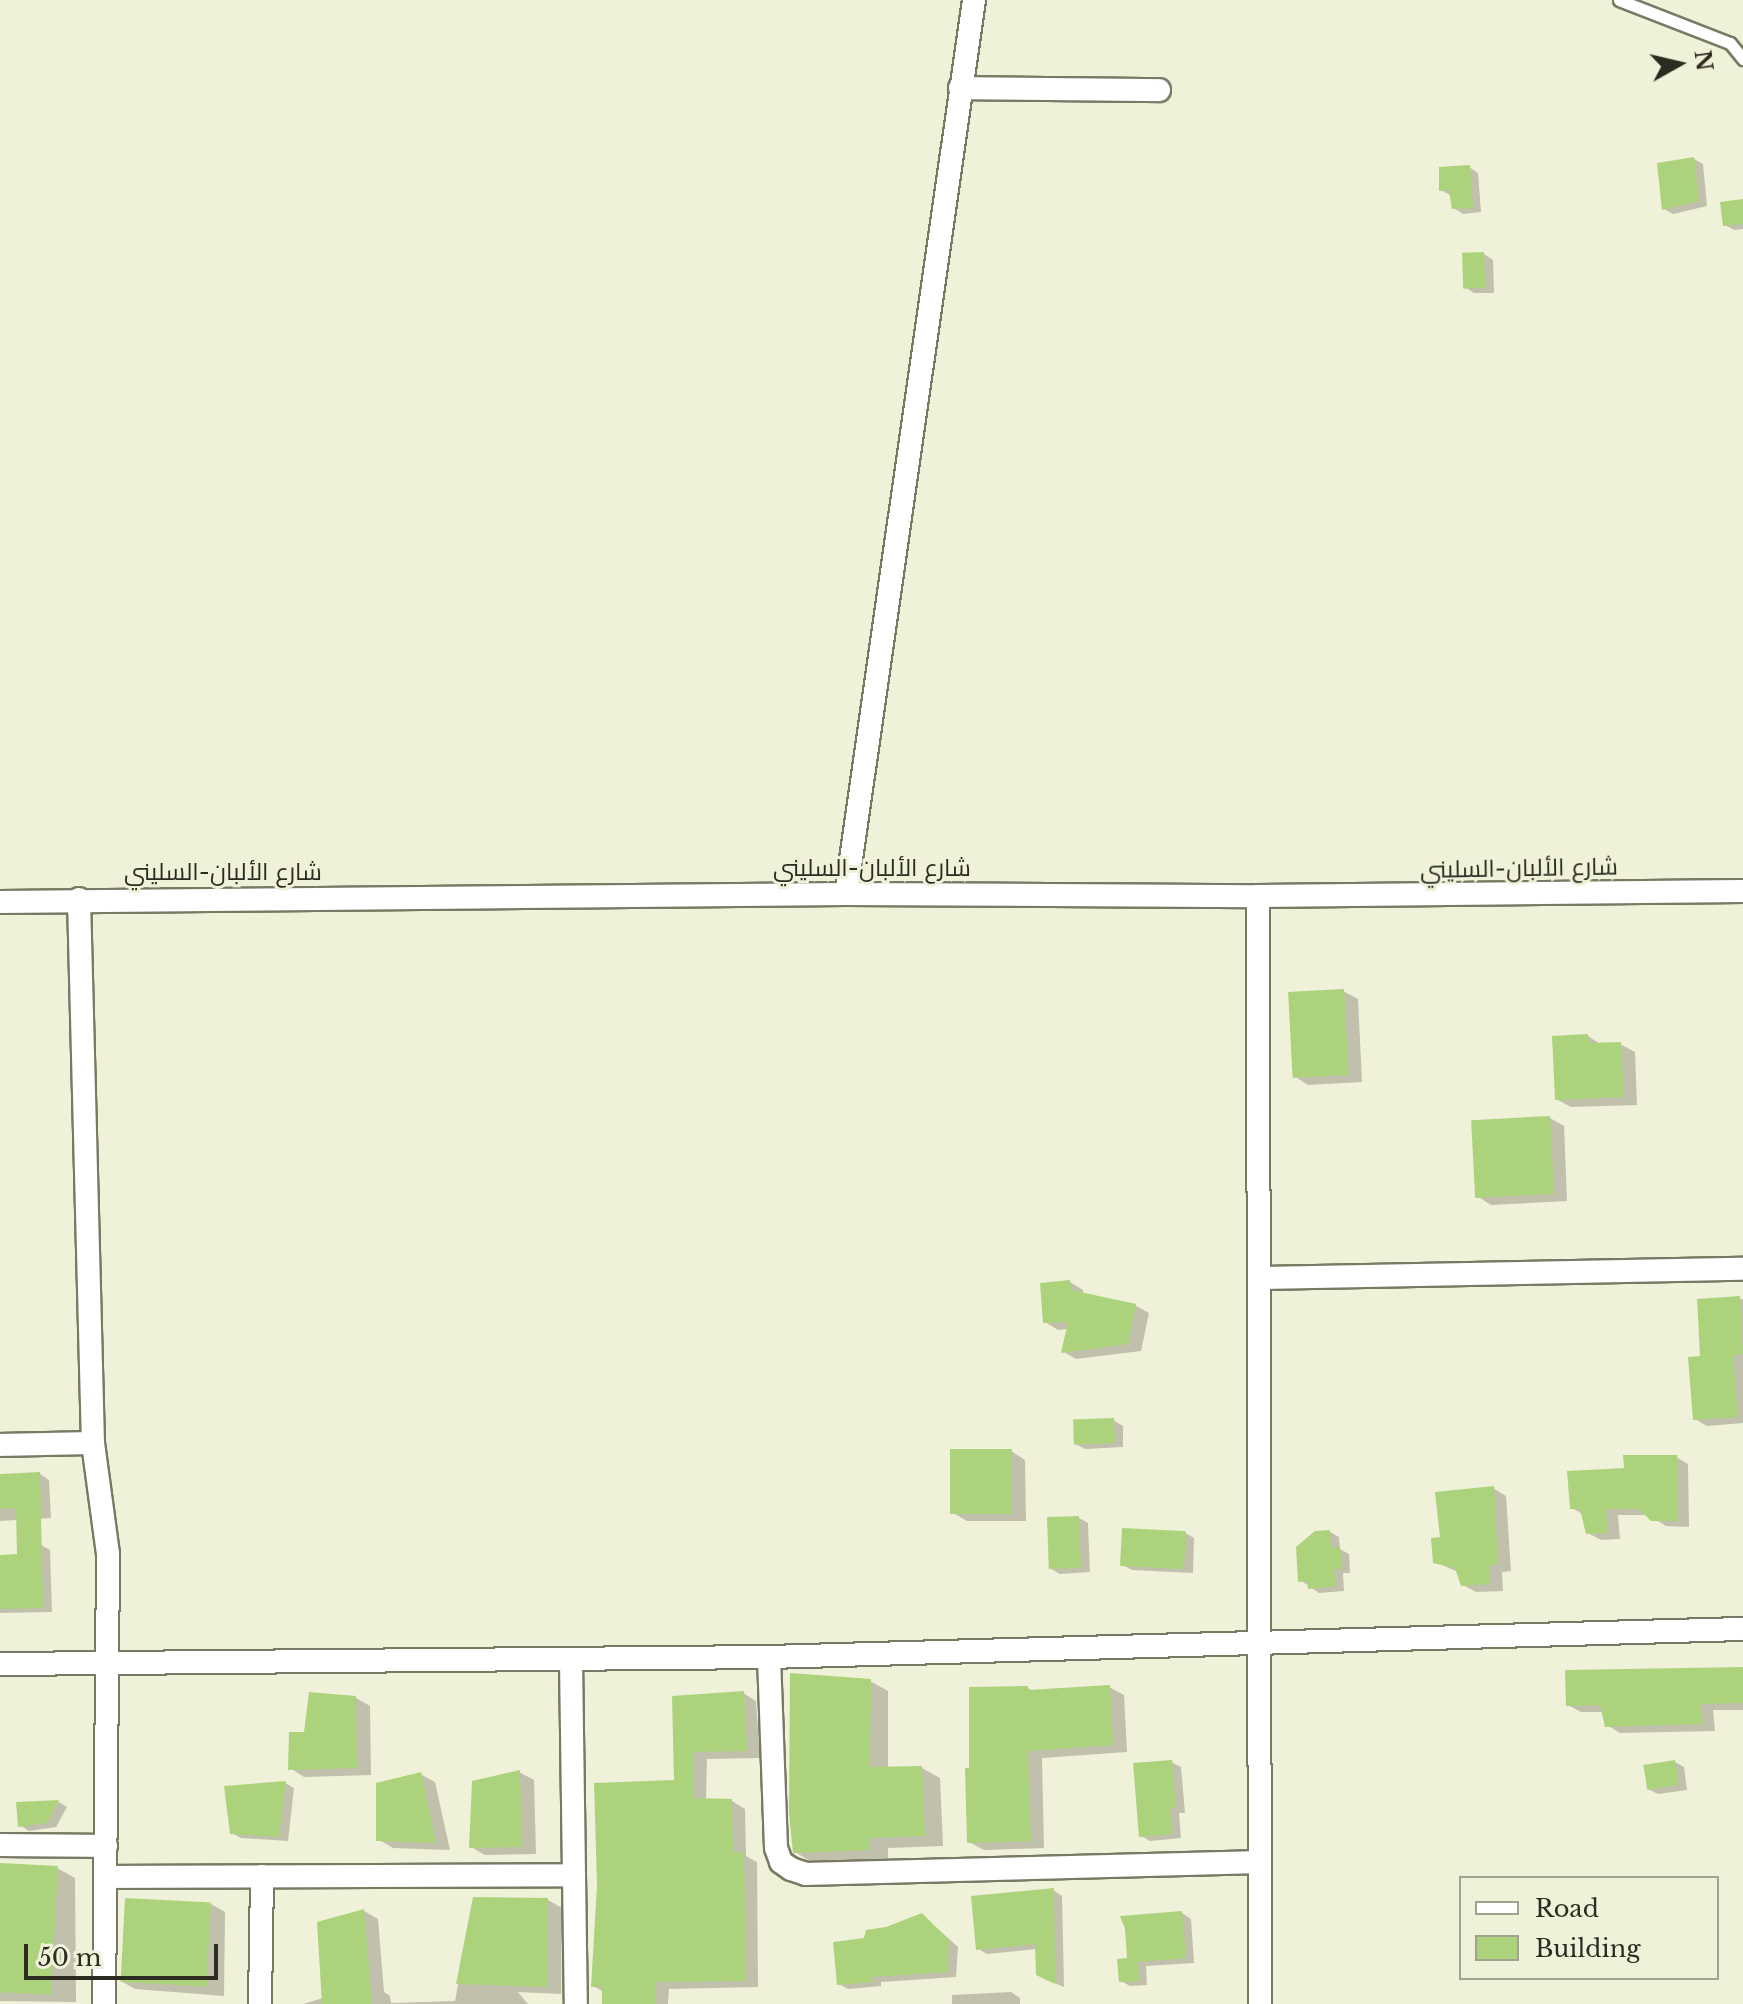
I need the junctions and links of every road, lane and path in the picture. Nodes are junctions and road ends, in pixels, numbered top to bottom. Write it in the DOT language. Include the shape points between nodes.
graph roads {
  1 [pos="974,0"];
  2 [pos="1619,0"];
  3 [pos="1743,59"];
  4 [pos="960,88"];
  5 [pos="1159,90"];
  6 [pos="1743,891"];
  7 [pos="846,894"];
  8 [pos="1258,896"];
  9 [pos="79,899"];
  10 [pos="0,902"];
  11 [pos="1743,1269"];
  12 [pos="1260,1278"];
  13 [pos="93,1443"];
  14 [pos="0,1445"];
  15 [pos="1743,1629"];
  16 [pos="1259,1643"];
  17 [pos="769,1657"];
  18 [pos="571,1660"];
  19 [pos="0,1664"];
  20 [pos="107,1666"];
  21 [pos="0,1845"];
  22 [pos="106,1846"];
  23 [pos="1260,1862"];
  24 [pos="574,1875"];
  25 [pos="262,1876"];
  26 [pos="105,1877"];
  27 [pos="104,2004"];
  28 [pos="260,2004"];
  29 [pos="576,2004"];
  30 [pos="1260,2004"];
  1 -- 4 [label="street"];
  2 -- 3 [label="lane" via="1730,43"];
  4 -- 5 [label="street"];
  4 -- 7 [label="street"];
  6 -- 8 [label="street, شارع الألبان-السليني"];
  7 -- 8 [label="street, شارع الألبان-السليني"];
  7 -- 9 [label="street, شارع الألبان-السليني"];
  8 -- 12 [label="street"];
  9 -- 10 [label="street, شارع الألبان-السليني"];
  9 -- 13 [label="street"];
  11 -- 12 [label="street"];
  12 -- 16 [label="street"];
  13 -- 14 [label="street"];
  13 -- 20 [label="street" via="108,1554"];
  15 -- 16 [label="street"];
  16 -- 17 [label="street"];
  16 -- 23 [label="street"];
  17 -- 18 [label="street"];
  17 -- 23 [label="street" via="776,1848 781,1862 791,1869 806,1874"];
  18 -- 20 [label="street"];
  18 -- 24 [label="street"];
  19 -- 20 [label="street"];
  20 -- 22 [label="street"];
  21 -- 22 [label="street"];
  22 -- 26 [label="street"];
  23 -- 30 [label="street"];
  24 -- 25 [label="street"];
  24 -- 29 [label="street"];
  25 -- 26 [label="street"];
  25 -- 28 [label="street"];
  26 -- 27 [label="street"];
}
